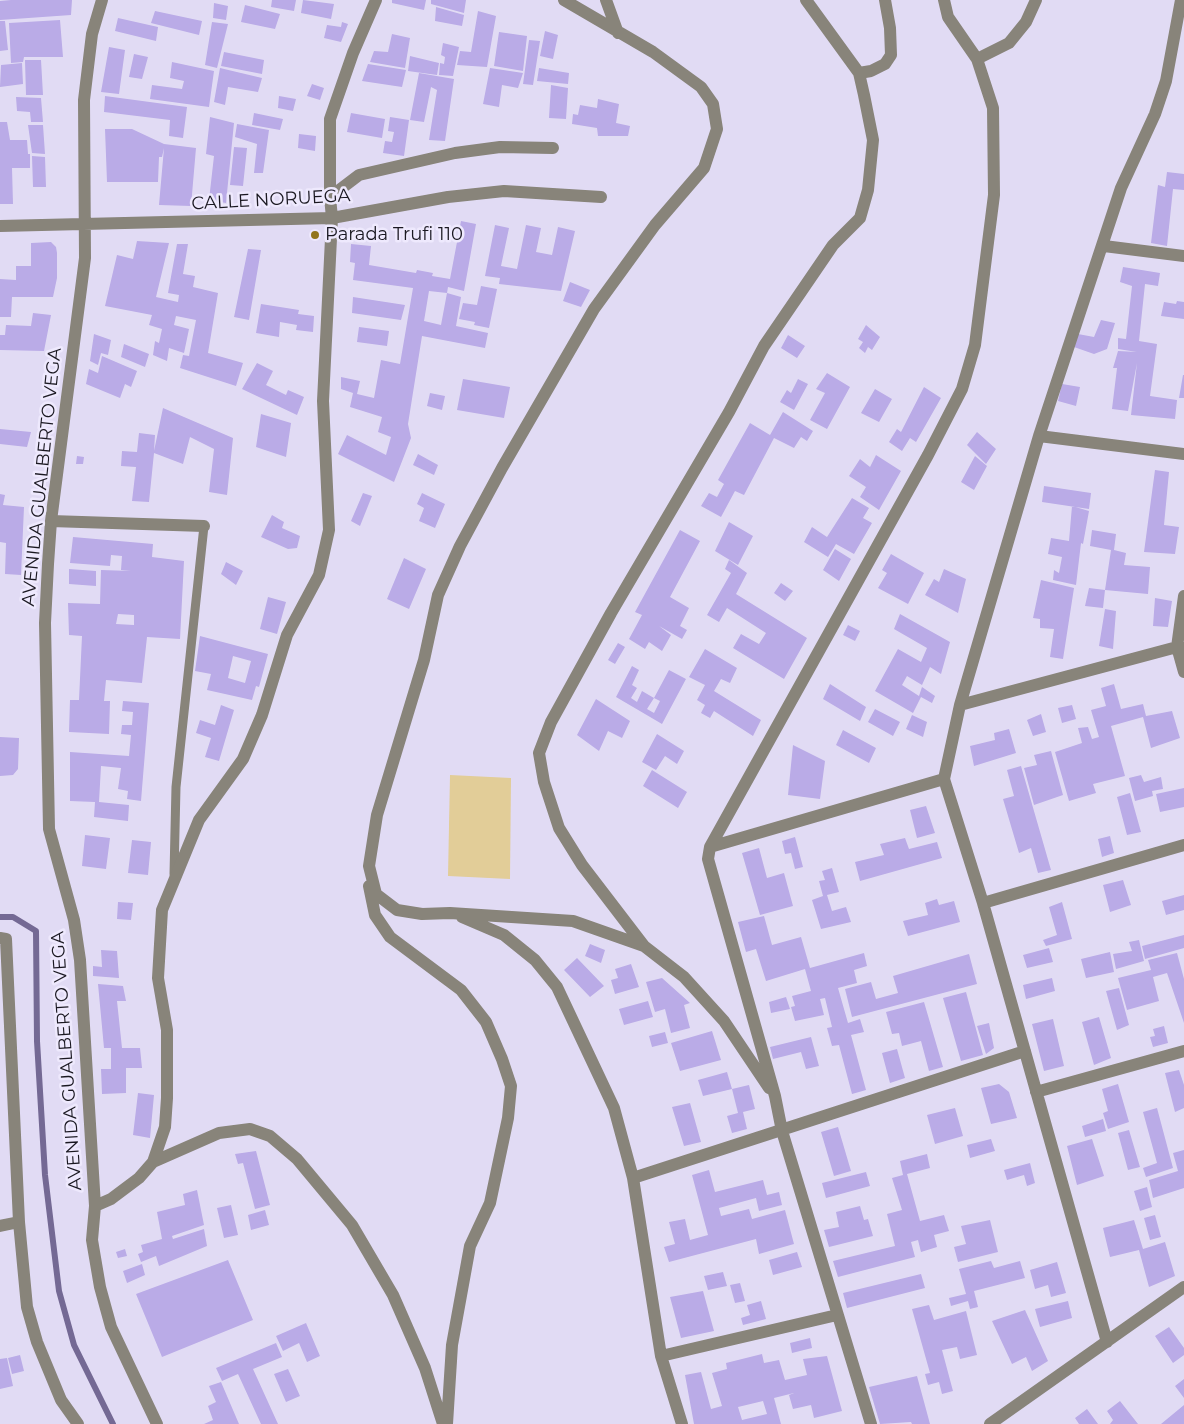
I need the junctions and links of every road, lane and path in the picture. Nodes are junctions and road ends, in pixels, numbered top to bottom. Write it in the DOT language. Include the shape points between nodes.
graph roads {
  1 [pos="102,0"];
  2 [pos="376,0"];
  3 [pos="564,0"];
  4 [pos="606,0"];
  5 [pos="806,0"];
  6 [pos="885,0"];
  7 [pos="944,0"];
  8 [pos="1036,0"];
  9 [pos="1181,0"];
  10 [pos="618,33"];
  11 [pos="977,60"];
  12 [pos="859,73"];
  13 [pos="553,148"];
  14 [pos="330,197"];
  15 [pos="601,197"];
  16 [pos="332,218"];
  17 [pos="84,223"];
  18 [pos="0,226"];
  19 [pos="1104,246"];
  20 [pos="1184,256"];
  21 [pos="1039,436"];
  22 [pos="1184,454"];
  23 [pos="51,521"];
  24 [pos="204,526"];
  25 [pos="1184,596"];
  26 [pos="1180,647"];
  27 [pos="1184,672"];
  28 [pos="960,704"];
  29 [pos="944,779"];
  30 [pos="1184,845"];
  31 [pos="710,847"];
  32 [pos="369,866"];
  33 [pos="174,879"];
  34 [pos="983,903"];
  35 [pos="450,912"];
  36 [pos="0,938"];
  37 [pos="644,946"];
  38 [pos="1025,1051"];
  39 [pos="1184,1051"];
  40 [pos="1036,1092"];
  41 [pos="775,1096"];
  42 [pos="782,1131"];
  43 [pos="154,1162"];
  44 [pos="633,1178"];
  45 [pos="95,1206"];
  46 [pos="19,1222"];
  47 [pos="0,1226"];
  48 [pos="1184,1287"];
  49 [pos="837,1315"];
  50 [pos="1107,1342"];
  51 [pos="661,1356"];
  52 [pos="78,1424"];
  53 [pos="156,1424"];
  54 [pos="443,1424"];
  55 [pos="448,1424"];
  56 [pos="682,1424"];
  57 [pos="871,1424"];
  58 [pos="990,1424"];
  1 -- 17 [label="street, AVENIDA GUALBERTO VEGA" via="92,34 84,100"];
  2 -- 14 [label="street" via="330,119"];
  3 -- 10 [label="street"];
  4 -- 10 [label="street"];
  5 -- 12 [label="street"];
  6 -- 12 [label="street" via="891,55 885,64"];
  7 -- 11 [label="street" via="948,17"];
  8 -- 11 [label="street" via="1026,22 1009,43"];
  9 -- 19 [label="street" via="1166,81 1121,188"];
  10 -- 32 [label="street" via="653,52 701,87 713,104 717,129 704,168 656,225 594,309 460,546 438,595 424,660 377,815"];
  11 -- 31 [label="street" via="993,108 994,195 975,345 962,389"];
  12 -- 37 [label="street" via="873,140 868,190 860,218 833,245 764,346 729,412 606,621 551,722 540,752 544,782 559,828 582,865"];
  13 -- 14 [label="street" via="500,147 455,153 358,175"];
  14 -- 16 [label="street"];
  15 -- 16 [label="street, CALLE NORUEGA" via="504,191 448,197"];
  16 -- 17 [label="street, CALLE NORUEGA"];
  16 -- 33 [label="street" via="323,401 328,530 319,575 287,635 262,715 243,759 200,820"];
  17 -- 18 [label="street, CALLE NORUEGA"];
  17 -- 23 [label="street, AVENIDA GUALBERTO VEGA" via="85,258"];
  19 -- 20 [label="street"];
  19 -- 21 [label="street"];
  21 -- 22 [label="street"];
  21 -- 28 [label="street"];
  23 -- 24 [label="street"];
  23 -- 45 [label="street, AVENIDA GUALBERTO VEGA" via="45,623 49,829 74,920 80,960"];
  24 -- 33 [label="lane" via="176,787"];
  25 -- 26 [label="street"];
  26 -- 27 [label="street"];
  26 -- 28 [label="street"];
  28 -- 29 [label="street"];
  29 -- 31 [label="street"];
  29 -- 34 [label="street"];
  30 -- 34 [label="street"];
  31 -- 41 [label="street" via="708,859"];
  32 -- 35 [label="street" via="376,894 397,910 422,914"];
  32 -- 55 [label="street" via="369,887 375,915 390,937 461,990 486,1022 511,1086 508,1118 490,1203 470,1246 452,1345"];
  33 -- 43 [label="street" via="162,910 158,940 158,978 166,1030 167,1098 164,1127"];
  34 -- 38 [label="street"];
  35 -- 37 [label="street" via="574,921"];
  35 -- 44 [label="street" via="504,935 535,960 557,987 614,1108"];
  36 -- 46 [label="street" via="6,939"];
  37 -- 41 [label="street" via="684,976 724,1021"];
  38 -- 40 [label="street"];
  38 -- 42 [label="street"];
  39 -- 40 [label="street"];
  40 -- 50 [label="street"];
  41 -- 42 [label="street"];
  42 -- 44 [label="street"];
  42 -- 49 [label="street"];
  43 -- 45 [label="street" via="111,1199"];
  43 -- 54 [label="street" via="219,1133 250,1128 270,1136 297,1159 352,1225 393,1295 425,1368"];
  44 -- 51 [label="street"];
  45 -- 53 [label="street, AVENIDA GUALBERTO VEGA" via="92,1240 102,1295 111,1327"];
  46 -- 47 [label="street"];
  46 -- 52 [label="street" via="27,1307 37,1342 61,1400"];
  48 -- 50 [label="street"];
  49 -- 51 [label="street"];
  49 -- 57 [label="street"];
  50 -- 58 [label="street"];
  51 -- 56 [label="street"];
}
